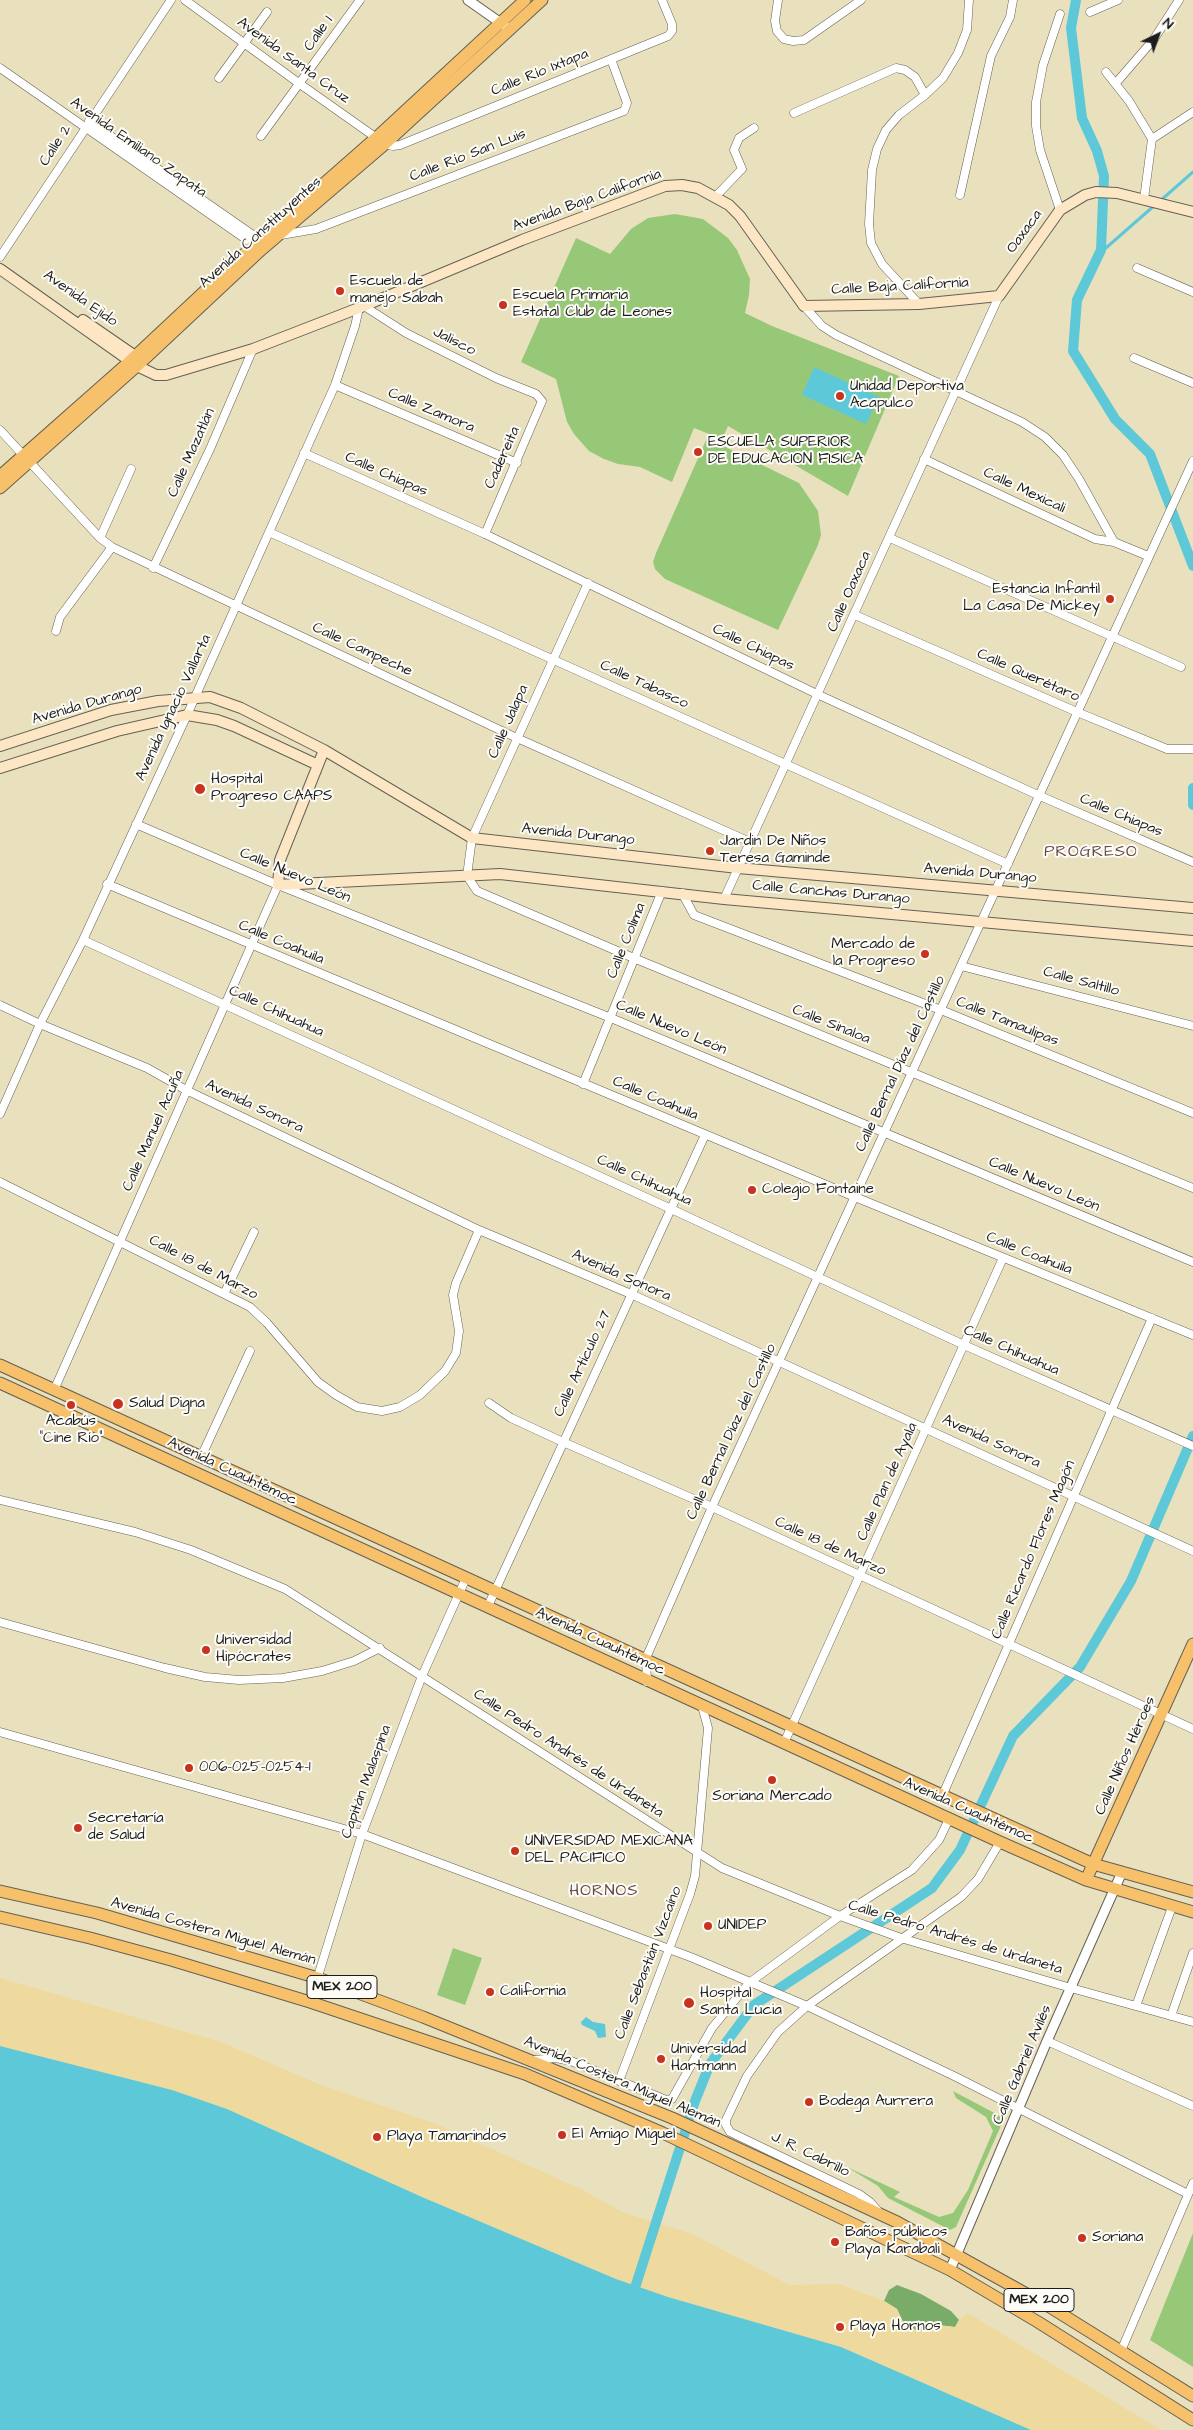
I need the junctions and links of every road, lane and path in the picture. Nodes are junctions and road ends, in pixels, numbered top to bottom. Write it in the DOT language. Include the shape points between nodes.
graph roads {
  1 [pos="171,0"];
  2 [pos="186,0"];
  3 [pos="360,0"];
  4 [pos="468,0"];
  5 [pos="525,0"];
  6 [pos="542,0"];
  7 [pos="662,0"];
  8 [pos="778,0"];
  9 [pos="860,0"];
  10 [pos="970,0"];
  11 [pos="1013,0"];
  12 [pos="1118,0"];
  13 [pos="1178,0"];
  14 [pos="267,12"];
  15 [pos="1090,12"];
  16 [pos="1060,14"];
  17 [pos="504,26"];
  18 [pos="243,43"];
  19 [pos="611,59"];
  20 [pos="0,68"];
  21 [pos="1106,72"];
  22 [pos="218,78"];
  23 [pos="1116,83"];
  24 [pos="300,84"];
  25 [pos="926,95"];
  26 [pos="1193,112"];
  27 [pos="794,114"];
  28 [pos="87,124"];
  29 [pos="754,128"];
  30 [pos="261,136"];
  31 [pos="1152,139"];
  32 [pos="381,140"];
  33 [pos="960,195"];
  34 [pos="716,196"];
  35 [pos="1148,200"];
  36 [pos="1060,210"];
  37 [pos="1192,211"];
  38 [pos="265,241"];
  39 [pos="0,257"];
  40 [pos="0,262"];
  41 [pos="1137,268"];
  42 [pos="0,270"];
  43 [pos="1193,292"];
  44 [pos="999,296"];
  45 [pos="919,304"];
  46 [pos="804,306"];
  47 [pos="361,307"];
  48 [pos="252,349"];
  49 [pos="1134,358"];
  50 [pos="136,361"];
  51 [pos="1193,384"];
  52 [pos="335,385"];
  53 [pos="955,392"];
  54 [pos="536,394"];
  55 [pos="0,430"];
  56 [pos="304,453"];
  57 [pos="26,459"];
  58 [pos="924,459"];
  59 [pos="1193,461"];
  60 [pos="517,463"];
  61 [pos="131,469"];
  62 [pos="0,476"];
  63 [pos="0,488"];
  64 [pos="269,532"];
  65 [pos="485,534"];
  66 [pos="100,538"];
  67 [pos="890,538"];
  68 [pos="1114,542"];
  69 [pos="112,547"];
  70 [pos="1148,556"];
  71 [pos="153,568"];
  72 [pos="588,583"];
  73 [pos="235,606"];
  74 [pos="855,615"];
  75 [pos="56,631"];
  76 [pos="1112,636"];
  77 [pos="554,658"];
  78 [pos="1181,666"];
  79 [pos="819,695"];
  80 [pos="195,697"];
  81 [pos="1077,712"];
  82 [pos="187,715"];
  83 [pos="517,738"];
  84 [pos="0,746"];
  85 [pos="1193,749"];
  86 [pos="324,750"];
  87 [pos="318,765"];
  88 [pos="786,765"];
  89 [pos="0,768"];
  90 [pos="1040,796"];
  91 [pos="136,824"];
  92 [pos="472,838"];
  93 [pos="750,842"];
  94 [pos="1193,862"];
  95 [pos="1008,864"];
  96 [pos="738,868"];
  97 [pos="467,876"];
  98 [pos="108,884"];
  99 [pos="278,886"];
  100 [pos="996,890"];
  101 [pos="662,891"];
  102 [pos="682,893"];
  103 [pos="724,899"];
  104 [pos="1193,908"];
  105 [pos="981,922"];
  106 [pos="83,940"];
  107 [pos="1193,941"];
  108 [pos="251,945"];
  109 [pos="636,959"];
  110 [pos="962,966"];
  111 [pos="225,1004"];
  112 [pos="0,1005"];
  113 [pos="941,1010"];
  114 [pos="611,1018"];
  115 [pos="40,1024"];
  116 [pos="1193,1026"];
  117 [pos="912,1073"];
  118 [pos="583,1084"];
  119 [pos="186,1090"];
  120 [pos="1193,1113"];
  121 [pos="0,1114"];
  122 [pos="884,1134"];
  123 [pos="704,1135"];
  124 [pos="0,1182"];
  125 [pos="1193,1188"];
  126 [pos="855,1198"];
  127 [pos="669,1208"];
  128 [pos="480,1230"];
  129 [pos="254,1232"];
  130 [pos="121,1241"];
  131 [pos="1003,1258"];
  132 [pos="1193,1262"];
  133 [pos="819,1277"];
  134 [pos="226,1292"];
  135 [pos="631,1294"];
  136 [pos="1152,1318"];
  137 [pos="1193,1335"];
  138 [pos="964,1345"];
  139 [pos="250,1351"];
  140 [pos="779,1361"];
  141 [pos="0,1364"];
  142 [pos="0,1383"];
  143 [pos="55,1388"];
  144 [pos="489,1402"];
  145 [pos="1111,1410"];
  146 [pos="927,1428"];
  147 [pos="563,1442"];
  148 [pos="1193,1446"];
  149 [pos="202,1455"];
  150 [pos="1073,1496"];
  151 [pos="0,1500"];
  152 [pos="712,1507"];
  153 [pos="1193,1550"];
  154 [pos="860,1577"];
  155 [pos="466,1578"];
  156 [pos="495,1590"];
  157 [pos="458,1593"];
  158 [pos="488,1606"];
  159 [pos="0,1622"];
  160 [pos="1009,1644"];
  161 [pos="1193,1644"];
  162 [pos="380,1648"];
  163 [pos="646,1658"];
  164 [pos="422,1676"];
  165 [pos="647,1682"];
  166 [pos="702,1706"];
  167 [pos="1161,1713"];
  168 [pos="792,1726"];
  169 [pos="1193,1728"];
  170 [pos="0,1732"];
  171 [pos="784,1743"];
  172 [pos="943,1794"];
  173 [pos="953,1821"];
  174 [pos="362,1834"];
  175 [pos="1000,1842"];
  176 [pos="699,1854"];
  177 [pos="1093,1864"];
  178 [pos="1122,1872"];
  179 [pos="1086,1880"];
  180 [pos="1115,1890"];
  181 [pos="0,1891"];
  182 [pos="1193,1892"];
  183 [pos="1172,1907"];
  184 [pos="1193,1912"];
  185 [pos="840,1916"];
  186 [pos="0,1917"];
  187 [pos="900,1938"];
  188 [pos="669,1950"];
  189 [pos="1193,1953"];
  190 [pos="318,1978"];
  191 [pos="752,1984"];
  192 [pos="1071,1988"];
  193 [pos="310,2002"];
  194 [pos="807,2006"];
  195 [pos="1136,2006"];
  196 [pos="1172,2016"];
  197 [pos="1193,2022"];
  198 [pos="1046,2041"];
  199 [pos="530,2060"];
  200 [pos="619,2080"];
  201 [pos="1193,2106"];
  202 [pos="1020,2109"];
  203 [pos="1193,2183"];
  204 [pos="1188,2194"];
  205 [pos="880,2214"];
  206 [pos="958,2255"];
  207 [pos="950,2270"];
  208 [pos="1121,2351"];
  209 [pos="1193,2396"];
  210 [pos="1193,2420"];
  1 -- 28 [label="street, Calle 2"];
  2 -- 18 [label="street, Avenida Santa Cruz"];
  3 -- 24 [label="street, Calle 1"];
  4 -- 17 [label="street"];
  5 -- 17 [label="main road, Avenida Constituyentes"];
  6 -- 17 [label="main road, Avenida Constituyentes"];
  7 -- 19 [label="street, Calle Río Ixtapa" via="672,24 668,36"];
  8 -- 9 [label="street" via="777,31 784,39 793,41 804,40"];
  10 -- 25 [label="street" via="967,30 958,53 943,78"];
  11 -- 33 [label="street" via="1010,17 991,56"];
  12 -- 15 [label="street"];
  13 -- 23 [label="street" via="1154,39"];
  14 -- 18 [label="street"];
  16 -- 36 [label="street" via="1043,65 1036,102 1036,126 1040,150"];
  17 -- 32 [label="main road, Avenida Constituyentes"];
  18 -- 22 [label="street"];
  18 -- 24 [label="street, Avenida Santa Cruz"];
  19 -- 32 [label="street, Calle Río Ixtapa" via="400,145"];
  19 -- 38 [label="street, Calle Río San Luis" via="627,104 624,111 316,229"];
  20 -- 28 [label="street, Avenida Emiliano Zapata"];
  21 -- 23 [label="street"];
  23 -- 31 [label="street"];
  24 -- 30 [label="street, Calle 1"];
  24 -- 32 [label="street, Avenida Santa Cruz"];
  25 -- 27 [label="street" via="914,77 896,68"];
  25 -- 45 [label="street" via="899,115 886,130 877,149 868,224 871,243 882,264"];
  26 -- 31 [label="street"];
  28 -- 38 [label="street, Avenida Emiliano Zapata"];
  28 -- 39 [label="street, Calle 2"];
  29 -- 34 [label="street" via="739,138 734,150 742,169"];
  31 -- 35 [label="street"];
  32 -- 38 [label="main road, Avenida Constituyentes"];
  34 -- 46 [label="main road, Avenida Baja California" via="740,216"];
  34 -- 47 [label="main road, Avenida Baja California" via="698,188 665,186 522,240"];
  35 -- 36 [label="main road, Oaxaca" via="1096,192 1084,195"];
  35 -- 37 [label="main road"];
  36 -- 44 [label="main road, Oaxaca"];
  38 -- 50 [label="main road, Avenida Constituyentes"];
  40 -- 50 [label="main road, Avenida Ejido"];
  41 -- 43 [label="street"];
  42 -- 50 [label="main road, Avenida Ejido"];
  44 -- 45 [label="main road, Calle Baja California"];
  44 -- 53 [label="street, Calle Oaxaca"];
  45 -- 46 [label="main road, Calle Baja California"];
  46 -- 53 [label="street, Avenida Baja California" via="822,326 836,335"];
  47 -- 48 [label="main road, Avenida Baja California"];
  47 -- 52 [label="street, Avenida Ignacio Vallarta"];
  47 -- 54 [label="street, Jalisco" via="454,358"];
  48 -- 50 [label="main road, Avenida Baja California" via="166,375 149,372"];
  48 -- 71 [label="street, Calle Mazatlán" via="210,449"];
  49 -- 51 [label="street"];
  50 -- 57 [label="main road, Avenida Constituyentes"];
  52 -- 56 [label="street, Avenida Ignacio Vallarta"];
  52 -- 60 [label="street, Calle Zamora"];
  53 -- 58 [label="street, Calle Oaxaca"];
  53 -- 68 [label="street, Avenida Baja California" via="1022,422 1045,437 1063,455 1079,479"];
  54 -- 60 [label="street, Cadereita" via="542,401 541,406"];
  55 -- 57 [label="street, Calle Campeche"];
  56 -- 64 [label="street, Avenida Ignacio Vallarta"];
  56 -- 65 [label="street, Calle Chiapas"];
  57 -- 62 [label="main road, Avenida Constituyentes"];
  57 -- 63 [label="main road, Avenida Constituyentes"];
  57 -- 66 [label="street, Calle Campeche"];
  58 -- 67 [label="street, Calle Oaxaca"];
  58 -- 68 [label="street, Calle Mexicali" via="1095,539"];
  59 -- 70 [label="street, Calle Bernal Díaz del Castillo"];
  60 -- 65 [label="street, Cadereita"];
  61 -- 66 [label="street"];
  64 -- 73 [label="street, Avenida Ignacio Vallarta"];
  64 -- 77 [label="street, Calle Tabasco"];
  65 -- 72 [label="street, Calle Chiapas"];
  66 -- 69 [label="street, Calle Campeche"];
  67 -- 74 [label="street, Calle Oaxaca"];
  67 -- 76 [label="street"];
  68 -- 70 [label="street"];
  69 -- 71 [label="street, Calle Campeche"];
  69 -- 75 [label="street" via="60,617"];
  70 -- 76 [label="street, Calle Bernal Díaz del Castillo"];
  71 -- 73 [label="street, Calle Campeche"];
  72 -- 77 [label="street, Calle Jalapa"];
  72 -- 79 [label="street, Calle Chiapas"];
  73 -- 80 [label="street, Avenida Ignacio Vallarta"];
  73 -- 83 [label="street, Calle Campeche"];
  74 -- 79 [label="street, Calle Oaxaca"];
  74 -- 81 [label="street, Calle Querétaro"];
  76 -- 78 [label="street"];
  76 -- 81 [label="street, Calle Bernal Díaz del Castillo"];
  77 -- 83 [label="street, Calle Jalapa"];
  77 -- 88 [label="street, Calle Tabasco"];
  79 -- 88 [label="street, Calle Oaxaca"];
  79 -- 90 [label="street, Calle Chiapas"];
  80 -- 82 [label="street, Avenida Ignacio Vallarta"];
  80 -- 84 [label="main road, Avenida Durango" via="111,710"];
  80 -- 86 [label="main road, Avenida Durango" via="223,700"];
  81 -- 85 [label="street, Calle Querétaro" via="1167,749"];
  81 -- 90 [label="street, Calle Bernal Díaz del Castillo"];
  82 -- 87 [label="main road" via="234,726"];
  82 -- 89 [label="main road" via="117,731"];
  82 -- 91 [label="street, Avenida Ignacio Vallarta"];
  83 -- 92 [label="street, Calle Jalapa"];
  83 -- 93 [label="street, Calle Campeche"];
  86 -- 87 [label="main road"];
  86 -- 92 [label="main road, Avenida Durango"];
  87 -- 99 [label="main road" via="280,860"];
  88 -- 93 [label="street, Calle Oaxaca"];
  88 -- 95 [label="street, Calle Tabasco"];
  90 -- 94 [label="street, Calle Chiapas"];
  90 -- 95 [label="street, Calle Bernal Díaz del Castillo"];
  91 -- 98 [label="street, Avenida Ignacio Vallarta"];
  91 -- 99 [label="street, Calle Nuevo León"];
  92 -- 96 [label="main road, Avenida Durango"];
  92 -- 97 [label="street, Calle Jalapa"];
  93 -- 96 [label="street, Calle Oaxaca"];
  95 -- 100 [label="street, Calle Bernal Díaz del Castillo"];
  96 -- 100 [label="main road, Avenida Durango"];
  96 -- 103 [label="street, Calle Oaxaca"];
  97 -- 99 [label="main road"];
  97 -- 101 [label="main road, Calle Canchas Durango" via="500,874"];
  97 -- 109 [label="street, Calle Sinaloa" via="477,891"];
  98 -- 106 [label="street, Avenida Ignacio Vallarta"];
  98 -- 108 [label="street, Calle Coahuila"];
  99 -- 108 [label="street, Calle Manuel Acuña"];
  99 -- 114 [label="street, Calle Nuevo León"];
  100 -- 104 [label="main road, Avenida Durango"];
  100 -- 105 [label="street, Calle Bernal Díaz del Castillo"];
  101 -- 102 [label="main road, Calle Canchas Durango"];
  101 -- 109 [label="street, Calle Colima"];
  102 -- 103 [label="main road, Calle Canchas Durango"];
  102 -- 113 [label="street, Calle Tamaulipas" via="694,916"];
  103 -- 105 [label="main road, Calle Canchas Durango"];
  105 -- 107 [label="main road, Calle Canchas Durango"];
  105 -- 110 [label="street, Calle Bernal Díaz del Castillo"];
  106 -- 111 [label="street, Calle Chihuahua"];
  106 -- 115 [label="street, Avenida Ignacio Vallarta"];
  108 -- 111 [label="street, Calle Manuel Acuña"];
  108 -- 118 [label="street, Calle Coahuila"];
  109 -- 114 [label="street, Calle Colima"];
  109 -- 117 [label="street, Calle Sinaloa"];
  110 -- 113 [label="street, Calle Bernal Díaz del Castillo"];
  110 -- 116 [label="street, Calle Saltillo"];
  111 -- 119 [label="street, Calle Manuel Acuña"];
  111 -- 127 [label="street, Calle Chihuahua"];
  112 -- 115 [label="street, Avenida Sonora"];
  113 -- 117 [label="street, Calle Bernal Díaz del Castillo"];
  113 -- 120 [label="street, Calle Tamaulipas"];
  114 -- 118 [label="street, Calle Colima"];
  114 -- 122 [label="street, Calle Nuevo León"];
  115 -- 119 [label="street, Avenida Sonora" via="148,1068"];
  115 -- 121 [label="street, Avenida Ignacio Vallarta"];
  117 -- 122 [label="street, Calle Bernal Díaz del Castillo"];
  117 -- 125 [label="street, Calle Sinaloa"];
  118 -- 123 [label="street, Calle Coahuila"];
  119 -- 128 [label="street, Avenida Sonora"];
  119 -- 130 [label="street, Calle Manuel Acuña"];
  122 -- 126 [label="street, Calle Bernal Díaz del Castillo"];
  122 -- 132 [label="street, Calle Nuevo León"];
  123 -- 126 [label="street, Calle Coahuila"];
  123 -- 127 [label="street, Calle Artículo 27"];
  124 -- 130 [label="street, Calle 18 de Marzo"];
  126 -- 131 [label="street, Calle Coahuila"];
  126 -- 133 [label="street, Calle Bernal Díaz del Castillo"];
  127 -- 133 [label="street, Calle Chihuahua"];
  127 -- 135 [label="street, Calle Artículo 27"];
  128 -- 134 [label="street, Calle 18 de Marzo" via="453,1295 459,1331 456,1353 445,1371 420,1395 400,1407 382,1411 357,1407 336,1395 318,1382 250,1307"];
  128 -- 135 [label="street, Avenida Sonora"];
  129 -- 134 [label="street"];
  130 -- 134 [label="street, Calle 18 de Marzo"];
  130 -- 143 [label="street, Calle Manuel Acuña"];
  131 -- 136 [label="street, Calle Coahuila"];
  131 -- 138 [label="street, Calle Plan de Ayala"];
  133 -- 138 [label="street, Calle Chihuahua"];
  133 -- 140 [label="street, Calle Bernal Díaz del Castillo"];
  135 -- 140 [label="street, Avenida Sonora"];
  135 -- 147 [label="street, Calle Artículo 27"];
  136 -- 137 [label="street, Calle Coahuila"];
  136 -- 145 [label="street, Calle Ricardo Flores Magón"];
  138 -- 145 [label="street, Calle Chihuahua"];
  138 -- 146 [label="street, Calle Plan de Ayala"];
  139 -- 149 [label="street"];
  140 -- 146 [label="street, Avenida Sonora"];
  140 -- 152 [label="street, Calle Bernal Díaz del Castillo"];
  141 -- 143 [label="main road, Avenida Cuauhtémoc"];
  142 -- 157 [label="main road, Avenida Cuauhtémoc"];
  143 -- 149 [label="main road, Avenida Cuauhtémoc"];
  144 -- 147 [label="street, Calle 18 de Marzo" via="511,1418"];
  145 -- 148 [label="street, Calle Chihuahua"];
  145 -- 150 [label="street, Calle Ricardo Flores Magón"];
  146 -- 150 [label="street, Avenida Sonora"];
  146 -- 154 [label="street, Calle Plan de Ayala"];
  147 -- 152 [label="street, Calle 18 de Marzo"];
  147 -- 156 [label="street, Calle Artículo 27"];
  149 -- 155 [label="main road, Avenida Cuauhtémoc"];
  150 -- 153 [label="street, Avenida Sonora"];
  150 -- 160 [label="street, Calle Ricardo Flores Magón"];
  151 -- 162 [label="street, Calle Pedro Andrés de Urdaneta" via="135,1532 191,1550 286,1589"];
  152 -- 154 [label="street, Calle 18 de Marzo"];
  152 -- 163 [label="street, Calle Bernal Díaz del Castillo"];
  154 -- 160 [label="street, Calle 18 de Marzo"];
  154 -- 168 [label="street, Calle Plan de Ayala"];
  155 -- 156 [label="main road, Avenida Cuauhtémoc"];
  155 -- 157 [label="street, Capitán Malaspina"];
  156 -- 158 [label="street, Calle Artículo 27"];
  156 -- 163 [label="main road, Avenida Cuauhtémoc"];
  157 -- 158 [label="main road, Avenida Cuauhtémoc"];
  157 -- 164 [label="street, Capitán Malaspina"];
  158 -- 165 [label="main road, Avenida Cuauhtémoc"];
  159 -- 162 [label="street" via="165,1668 239,1680 284,1678 322,1671 354,1661"];
  160 -- 167 [label="street, Calle 18 de Marzo"];
  160 -- 172 [label="street, Calle Ricardo Flores Magón"];
  161 -- 167 [label="main road, Calle Niños Héroes"];
  162 -- 164 [label="street, Calle Pedro Andrés de Urdaneta"];
  163 -- 165 [label="street, Calle Bernal Díaz del Castillo"];
  163 -- 168 [label="main road, Avenida Cuauhtémoc"];
  164 -- 174 [label="street, Capitán Malaspina"];
  164 -- 176 [label="street, Calle Pedro Andrés de Urdaneta"];
  165 -- 166 [label="main road, Avenida Cuauhtémoc"];
  166 -- 171 [label="main road, Avenida Cuauhtémoc"];
  166 -- 176 [label="street, Calle Sebastián Vizcaíno" via="708,1728"];
  167 -- 169 [label="street, Calle 18 de Marzo"];
  167 -- 177 [label="main road, Calle Niños Héroes"];
  168 -- 171 [label="street, Calle Plan de Ayala"];
  168 -- 172 [label="main road, Avenida Cuauhtémoc"];
  170 -- 174 [label="street"];
  171 -- 173 [label="main road, Avenida Cuauhtémoc"];
  172 -- 177 [label="main road, Avenida Cuauhtémoc"];
  173 -- 175 [label="main road, Avenida Cuauhtémoc"];
  173 -- 185 [label="street" via="912,1870"];
  174 -- 188 [label="street"];
  174 -- 190 [label="street, Capitán Malaspina"];
  175 -- 179 [label="main road, Avenida Cuauhtémoc"];
  175 -- 187 [label="street" via="978,1878 961,1897"];
  176 -- 185 [label="street, Calle Pedro Andrés de Urdaneta" via="722,1868"];
  176 -- 188 [label="street, Calle Sebastián Vizcaíno" via="690,1894"];
  177 -- 178 [label="main road, Avenida Cuauhtémoc"];
  177 -- 179 [label="main road, Calle Niños Héroes"];
  178 -- 180 [label="street, Calle Gabriel Avilés"];
  178 -- 182 [label="main road, Avenida Cuauhtémoc"];
  179 -- 180 [label="main road, Avenida Cuauhtémoc"];
  180 -- 183 [label="main road, Avenida Cuauhtémoc"];
  180 -- 192 [label="street, Calle Gabriel Avilés"];
  181 -- 190 [label="main road, Avenida Costera Miguel Alemán / MEX 200" via="97,1913"];
  183 -- 184 [label="main road, Avenida Cuauhtémoc"];
  183 -- 195 [label="street"];
  185 -- 187 [label="street, Calle Pedro Andrés de Urdaneta"];
  185 -- 191 [label="street"];
  186 -- 193 [label="main road, Avenida Costera Miguel Alemán / MEX 200" via="90,1938"];
  187 -- 192 [label="street, Calle Pedro Andrés de Urdaneta"];
  187 -- 194 [label="street"];
  188 -- 191 [label="street"];
  188 -- 200 [label="street, Calle Sebastián Vizcaíno"];
  189 -- 196 [label="street"];
  190 -- 193 [label="street, Capitán Malaspina"];
  190 -- 199 [label="main road, Avenida Costera Miguel Alemán / MEX 200"];
  191 -- 194 [label="street"];
  191 -- 200 [label="street" via="712,2028 672,2099 666,2100"];
  192 -- 195 [label="street, Calle Pedro Andrés de Urdaneta"];
  192 -- 198 [label="street, Calle Gabriel Avilés"];
  193 -- 207 [label="main road, Avenida Costera Miguel Alemán / MEX 200" via="525,2074 663,2133"];
  194 -- 202 [label="street"];
  194 -- 205 [label="street, J. R. Cabrillo" via="778,2032 761,2053 736,2097 726,2126 730,2132 860,2194"];
  195 -- 196 [label="street, Calle Pedro Andrés de Urdaneta"];
  196 -- 197 [label="street, Calle Pedro Andrés de Urdaneta"];
  198 -- 201 [label="street"];
  198 -- 202 [label="street, Calle Gabriel Avilés"];
  199 -- 200 [label="street" via="556,2058 572,2061"];
  199 -- 205 [label="main road, Avenida Costera Miguel Alemán / MEX 200" via="713,2136"];
  202 -- 204 [label="street"];
  202 -- 206 [label="street, Calle Gabriel Avilés"];
  203 -- 204 [label="street"];
  204 -- 208 [label="street"];
  205 -- 206 [label="main road, Avenida Costera Miguel Alemán / MEX 200"];
  206 -- 207 [label="street, Calle Gabriel Avilés"];
  206 -- 208 [label="main road, Avenida Costera Miguel Alemán / MEX 200" via="1050,2306"];
  207 -- 210 [label="main road, Avenida Costera Miguel Alemán / MEX 200"];
  208 -- 209 [label="main road, Avenida Costera Miguel Alemán / MEX 200"];
}
